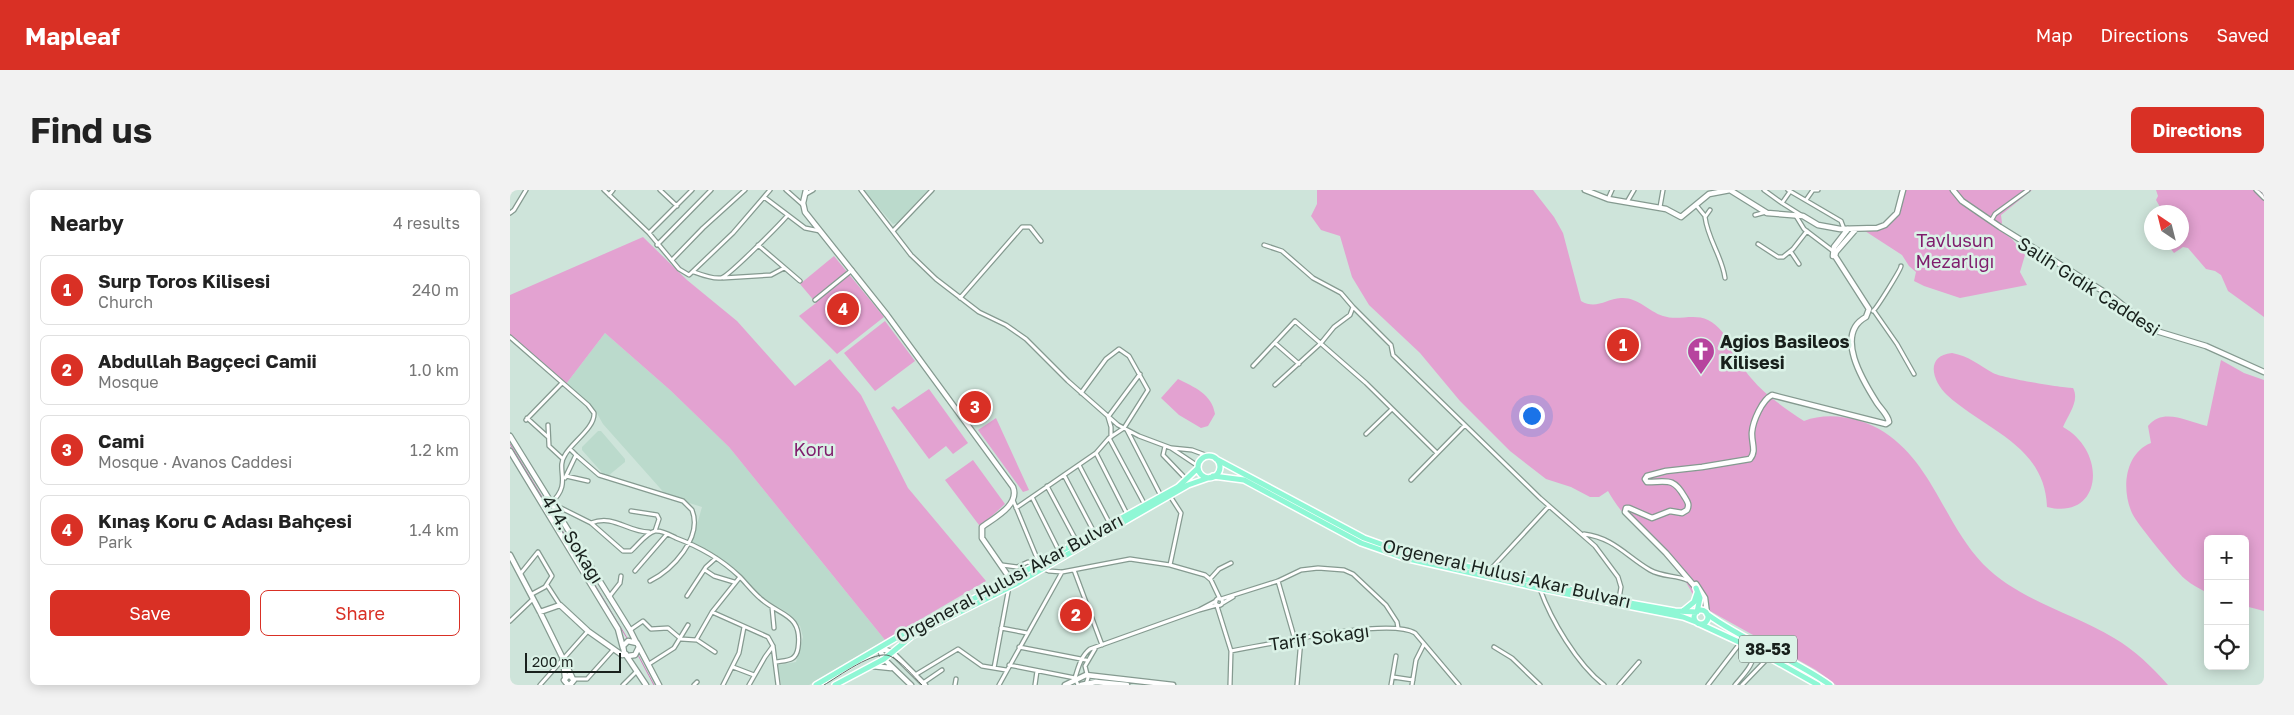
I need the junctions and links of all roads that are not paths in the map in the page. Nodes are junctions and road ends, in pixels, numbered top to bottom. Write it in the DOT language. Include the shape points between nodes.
graph roads {
  1 [pos="526,190"];
  2 [pos="604,190"];
  3 [pos="613,190"];
  4 [pos="660,190"];
  5 [pos="710,190"];
  6 [pos="745,190"];
  7 [pos="770,190"];
  8 [pos="786,190"];
  9 [pos="813,190"];
  10 [pos="861,190"];
  11 [pos="932,190"];
  12 [pos="1585,190"];
  13 [pos="1612,190"];
  14 [pos="1634,190"];
  15 [pos="1663,190"];
  16 [pos="1764,190"];
  17 [pos="1818,190"];
  18 [pos="1903,190"];
  19 [pos="1953,190"];
  20 [pos="2028,190"];
  21 [pos="2256,190"];
  22 [pos="691,191"];
  23 [pos="1711,191"];
  24 [pos="1735,191"];
  25 [pos="1788,191"];
  26 [pos="806,192"];
  27 [pos="609,195"];
  28 [pos="764,197"];
  29 [pos="2264,198"];
  30 [pos="1608,199"];
  31 [pos="1806,200"];
  32 [pos="1627,202"];
  33 [pos="1782,203"];
  34 [pos="803,205"];
  35 [pos="1696,205"];
  36 [pos="677,206"];
  37 [pos="1660,207"];
  38 [pos="1710,210"];
  39 [pos="1766,212"];
  40 [pos="510,213"];
  41 [pos="1755,215"];
  42 [pos="787,216"];
  43 [pos="1796,216"];
  44 [pos="1803,216"];
  45 [pos="1705,217"];
  46 [pos="1991,221"];
  47 [pos="1846,229"];
  48 [pos="1856,229"];
  49 [pos="820,231"];
  50 [pos="894,231"];
  51 [pos="1806,231"];
  52 [pos="649,233"];
  53 [pos="1041,241"];
  54 [pos="657,244"];
  55 [pos="758,244"];
  56 [pos="1758,244"];
  57 [pos="1264,245"];
  58 [pos="1833,251"];
  59 [pos="1791,252"];
  60 [pos="1836,259"];
  61 [pos="672,260"];
  62 [pos="1799,264"];
  63 [pos="1901,266"];
  64 [pos="784,268"];
  65 [pos="852,270"];
  66 [pos="694,272"];
  67 [pos="722,278"];
  68 [pos="1725,278"];
  69 [pos="800,281"];
  70 [pos="960,298"];
  71 [pos="815,300"];
  72 [pos="1352,306"];
  73 [pos="1871,312"];
  74 [pos="510,337"];
  75 [pos="1275,343"];
  76 [pos="1321,343"];
  77 [pos="1299,364"];
  78 [pos="1253,366"];
  79 [pos="2264,372"];
  80 [pos="1140,374"];
  81 [pos="1914,374"];
  82 [pos="562,383"];
  83 [pos="1276,386"];
  84 [pos="1081,393"];
  85 [pos="1392,409"];
  86 [pos="1108,417"];
  87 [pos="548,425"];
  88 [pos="1465,425"];
  89 [pos="1126,429"];
  90 [pos="1366,434"];
  91 [pos="510,436"];
  92 [pos="549,437"];
  93 [pos="1110,437"];
  94 [pos="1165,446"];
  95 [pos="1171,448"];
  96 [pos="570,449"];
  97 [pos="510,451"];
  98 [pos="1096,453"];
  99 [pos="1437,453"];
  100 [pos="576,455"];
  101 [pos="1208,456"];
  102 [pos="563,459"];
  103 [pos="1216,459"];
  104 [pos="1080,464"];
  105 [pos="1198,467"];
  106 [pos="1064,475"];
  107 [pos="566,476"];
  108 [pos="1212,477"];
  109 [pos="1187,479"];
  110 [pos="1412,480"];
  111 [pos="564,481"];
  112 [pos="588,481"];
  113 [pos="1047,486"];
  114 [pos="1032,496"];
  115 [pos="1161,496"];
  116 [pos="1169,496"];
  117 [pos="1014,500"];
  118 [pos="550,503"];
  119 [pos="1145,505"];
  120 [pos="1549,506"];
  121 [pos="1016,508"];
  122 [pos="631,511"];
  123 [pos="1127,514"];
  124 [pos="590,523"];
  125 [pos="1110,524"];
  126 [pos="653,532"];
  127 [pos="1094,532"];
  128 [pos="667,534"];
  129 [pos="1583,534"];
  130 [pos="1077,542"];
  131 [pos="688,543"];
  132 [pos="1060,552"];
  133 [pos="716,558"];
  134 [pos="511,559"];
  135 [pos="1231,563"];
  136 [pos="1001,565"];
  137 [pos="1170,565"];
  138 [pos="1039,566"];
  139 [pos="705,570"];
  140 [pos="1074,570"];
  141 [pos="1489,571"];
  142 [pos="635,572"];
  143 [pos="1062,572"];
  144 [pos="521,573"];
  145 [pos="1686,575"];
  146 [pos="621,576"];
  147 [pos="740,577"];
  148 [pos="1210,579"];
  149 [pos="1011,580"];
  150 [pos="650,581"];
  151 [pos="1278,581"];
  152 [pos="734,582"];
  153 [pos="1691,582"];
  154 [pos="546,585"];
  155 [pos="1009,587"];
  156 [pos="1540,588"];
  157 [pos="1696,588"];
  158 [pos="533,596"];
  159 [pos="687,596"];
  160 [pos="608,597"];
  161 [pos="1619,599"];
  162 [pos="1219,602"];
  163 [pos="560,605"];
  164 [pos="772,606"];
  165 [pos="540,612"];
  166 [pos="712,612"];
  167 [pos="1682,612"];
  168 [pos="1697,612"];
  169 [pos="1707,614"];
  170 [pos="510,621"];
  171 [pos="1698,623"];
  172 [pos="688,625"];
  173 [pos="744,627"];
  174 [pos="774,628"];
  175 [pos="1001,628"];
  176 [pos="1398,628"];
  177 [pos="630,630"];
  178 [pos="588,631"];
  179 [pos="1027,633"];
  180 [pos="681,639"];
  181 [pos="1301,639"];
  182 [pos="696,640"];
  183 [pos="1295,640"];
  184 [pos="905,642"];
  185 [pos="1741,642"];
  186 [pos="637,644"];
  187 [pos="1424,644"];
  188 [pos="624,646"];
  189 [pos="773,646"];
  190 [pos="1100,646"];
  191 [pos="1494,646"];
  192 [pos="1019,647"];
  193 [pos="880,648"];
  194 [pos="1754,649"];
  195 [pos="613,650"];
  196 [pos="1231,651"];
  197 [pos="715,652"];
  198 [pos="892,652"];
  199 [pos="626,655"];
  200 [pos="1396,656"];
  201 [pos="1769,657"];
  202 [pos="563,658"];
  203 [pos="1082,658"];
  204 [pos="884,659"];
  205 [pos="1086,660"];
  206 [pos="900,661"];
  207 [pos="776,662"];
  208 [pos="1639,662"];
  209 [pos="649,664"];
  210 [pos="1008,665"];
  211 [pos="733,667"];
  212 [pos="866,667"];
  213 [pos="994,668"];
  214 [pos="638,670"];
  215 [pos="896,670"];
  216 [pos="942,670"];
  217 [pos="1006,670"];
  218 [pos="1037,671"];
  219 [pos="754,675"];
  220 [pos="915,675"];
  221 [pos="1087,675"];
  222 [pos="1393,677"];
  223 [pos="573,678"];
  224 [pos="1075,678"];
  225 [pos="956,679"];
  226 [pos="1413,680"];
  227 [pos="566,683"];
  228 [pos="924,684"];
  229 [pos="1082,684"];
  230 [pos="1114,684"];
  231 [pos="1157,684"];
  232 [pos="1164,684"];
  233 [pos="540,685"];
  234 [pos="623,685"];
  235 [pos="646,685"];
  236 [pos="659,685"];
  237 [pos="723,685"];
  238 [pos="750,685"];
  239 [pos="778,685"];
  240 [pos="816,685"];
  241 [pos="835,685"];
  242 [pos="912,685"];
  243 [pos="955,685"];
  244 [pos="999,685"];
  245 [pos="1035,685"];
  246 [pos="1065,685"];
  247 [pos="1127,685"];
  248 [pos="1172,685"];
  249 [pos="1230,685"];
  250 [pos="1298,685"];
  251 [pos="1391,685"];
  252 [pos="1412,685"];
  253 [pos="1460,685"];
  254 [pos="1540,685"];
  255 [pos="1604,685"];
  256 [pos="1619,685"];
  257 [pos="1708,685"];
  258 [pos="1735,685"];
  259 [pos="1742,685"];
  260 [pos="1818,685"];
  261 [pos="1830,685"];
  1 -- 40 [label="street"];
  2 -- 27 [label="street"];
  3 -- 27 [label="street"];
  4 -- 36 [label="street"];
  5 -- 54 [label="street"];
  6 -- 61 [label="street"];
  7 -- 28 [label="street"];
  8 -- 34 [label="street"];
  9 -- 26 [label="street"];
  10 -- 50 [label="street"];
  11 -- 50 [label="street"];
  12 -- 30 [label="street"];
  13 -- 30 [label="street"];
  14 -- 32 [label="street"];
  15 -- 37 [label="street"];
  16 -- 33 [label="street"];
  17 -- 31 [label="street" via="1813,190"];
  18 -- 48 [label="street" via="1897,213 1888,224"];
  19 -- 46 [label="street, Salih Gıdık Caddesi" via="1962,201"];
  20 -- 46 [label="street"];
  21 -- 29 [label="street"];
  22 -- 36 [label="street"];
  23 -- 24 [label="street"];
  23 -- 35 [label="street"];
  24 -- 39 [label="street"];
  25 -- 31 [label="street"];
  25 -- 33 [label="street"];
  26 -- 34 [label="street"];
  27 -- 52 [label="street"];
  28 -- 42 [label="street"];
  28 -- 66 [label="street"];
  30 -- 32 [label="street"];
  31 -- 47 [label="street" via="1841,221"];
  32 -- 37 [label="street"];
  33 -- 44 [label="street"];
  34 -- 49 [label="street"];
  35 -- 37 [label="street" via="1681,217"];
  35 -- 45 [label="street"];
  36 -- 52 [label="street"];
  38 -- 45 [label="street"];
  39 -- 41 [label="street"];
  39 -- 43 [label="street"];
  42 -- 49 [label="street" via="806,228"];
  42 -- 55 [label="street"];
  43 -- 44 [label="street"];
  43 -- 51 [label="street"];
  44 -- 47 [label="street" via="1824,226"];
  45 -- 68 [label="street" via="1707,234"];
  46 -- 79 [label="street, Salih Gıdık Caddesi" via="2114,298 2153,330 2206,346"];
  47 -- 48 [label="street"];
  47 -- 58 [label="street"];
  48 -- 60 [label="street" via="1836,252"];
  49 -- 65 [label="street"];
  50 -- 70 [label="street" via="916,261"];
  51 -- 58 [label="street"];
  51 -- 59 [label="street"];
  52 -- 54 [label="street"];
  53 -- 70 [label="street" via="1030,227 1022,227"];
  54 -- 61 [label="street"];
  55 -- 64 [label="street"];
  55 -- 67 [label="street"];
  56 -- 59 [label="street" via="1779,257"];
  57 -- 72 [label="street" via="1282,251 1309,275 1340,293"];
  58 -- 60 [label="street"];
  59 -- 62 [label="street"];
  60 -- 73 [label="street"];
  61 -- 66 [label="street" via="687,274"];
  63 -- 73 [label="street"];
  64 -- 67 [label="street" via="771,275"];
  64 -- 69 [label="street"];
  65 -- 71 [label="street"];
  65 -- 117 [label="street" via="1013,486"];
  66 -- 67 [label="street"];
  70 -- 84 [label="street" via="1026,338"];
  72 -- 76 [label="street" via="1350,315"];
  72 -- 88 [label="street" via="1383,336 1392,347 1393,355"];
  73 -- 81 [label="street" via="1897,344"];
  73 -- 145 [label="street" via="1853,329 1854,351 1859,370 1889,420 1888,424 1772,395 1764,402 1754,425 1754,449 1750,459 1646,476 1647,482 1669,481 1676,484 1687,501 1688,509 1682,513 1670,510 1652,518 1629,508 1625,512"];
  74 -- 82 [label="street"];
  75 -- 76 [label="street" via="1295,322"];
  75 -- 77 [label="street"];
  75 -- 78 [label="street"];
  76 -- 77 [label="street"];
  76 -- 85 [label="street"];
  77 -- 83 [label="street"];
  80 -- 84 [label="street" via="1129,356 1123,350 1117,350"];
  80 -- 86 [label="street"];
  80 -- 89 [label="street" via="1148,390"];
  82 -- 92 [label="street" via="527,419"];
  82 -- 96 [label="street" via="594,414"];
  84 -- 86 [label="street"];
  85 -- 90 [label="street"];
  85 -- 99 [label="street"];
  86 -- 89 [label="street"];
  86 -- 93 [label="street"];
  87 -- 92 [label="street"];
  88 -- 99 [label="street"];
  88 -- 120 [label="street"];
  89 -- 93 [label="street"];
  89 -- 94 [label="street"];
  89 -- 115 [label="street"];
  91 -- 118 [label="street, 474. Sokağı"];
  92 -- 102 [label="street" via="550,449"];
  93 -- 98 [label="street"];
  93 -- 119 [label="street"];
  94 -- 95 [label="street"];
  94 -- 109 [label="street" via="1163,455"];
  95 -- 101 [label="street"];
  95 -- 105 [label="street"];
  96 -- 100 [label="street"];
  96 -- 102 [label="street"];
  97 -- 188 [label="street, 474. Sokağı" via="618,630"];
  98 -- 104 [label="street"];
  98 -- 123 [label="street"];
  99 -- 110 [label="street"];
  100 -- 107 [label="street"];
  100 -- 131 [label="street" via="599,475 687,504 694,518"];
  101 -- 103 [label="main road"];
  101 -- 105 [label="main road"];
  102 -- 111 [label="street"];
  103 -- 108 [label="main road" via="1220,467"];
  103 -- 141 [label="main road, Orgeneral Hulusi Akar Bulvarı" via="1364,538 1402,552"];
  104 -- 106 [label="street"];
  104 -- 125 [label="street"];
  105 -- 108 [label="main road" via="1203,475"];
  105 -- 109 [label="main road, Orgeneral Hulusi Akar Bulvarı"];
  106 -- 113 [label="street"];
  106 -- 127 [label="street"];
  107 -- 111 [label="street"];
  107 -- 112 [label="street"];
  108 -- 116 [label="main road, Orgeneral Hulusi Akar Bulvarı" via="1200,479"];
  108 -- 156 [label="main road, Orgeneral Hulusi Akar Bulvarı" via="1244,480 1361,543 1404,558"];
  109 -- 115 [label="main road, Orgeneral Hulusi Akar Bulvarı"];
  111 -- 118 [label="street" via="559,494"];
  113 -- 114 [label="street"];
  113 -- 130 [label="street"];
  114 -- 121 [label="street"];
  114 -- 132 [label="street"];
  115 -- 119 [label="main road, Orgeneral Hulusi Akar Bulvarı"];
  116 -- 137 [label="street" via="1181,513"];
  116 -- 138 [label="main road, Orgeneral Hulusi Akar Bulvarı"];
  117 -- 121 [label="street"];
  117 -- 136 [label="street" via="981,530 982,538"];
  118 -- 124 [label="street"];
  118 -- 160 [label="street, 474. Sokağı"];
  119 -- 123 [label="main road, Orgeneral Hulusi Akar Bulvarı"];
  120 -- 129 [label="street"];
  120 -- 141 [label="street"];
  121 -- 138 [label="street"];
  122 -- 126 [label="street" via="657,514 659,519"];
  123 -- 125 [label="main road, Orgeneral Hulusi Akar Bulvarı"];
  124 -- 126 [label="street" via="611,520 635,531"];
  124 -- 126 [label="street" via="625,552 631,551"];
  125 -- 127 [label="main road, Orgeneral Hulusi Akar Bulvarı"];
  126 -- 128 [label="street"];
  127 -- 130 [label="main road, Orgeneral Hulusi Akar Bulvarı"];
  128 -- 131 [label="street"];
  128 -- 142 [label="street"];
  129 -- 153 [label="street" via="1600,536 1651,571"];
  129 -- 161 [label="street" via="1618,577 1621,587"];
  130 -- 132 [label="main road, Orgeneral Hulusi Akar Bulvarı"];
  131 -- 133 [label="street"];
  131 -- 150 [label="street" via="673,565"];
  132 -- 138 [label="main road, Orgeneral Hulusi Akar Bulvarı"];
  133 -- 139 [label="street"];
  133 -- 147 [label="street"];
  134 -- 144 [label="street"];
  135 -- 148 [label="street"];
  136 -- 138 [label="street" via="1017,567 1028,562"];
  136 -- 149 [label="street"];
  137 -- 140 [label="street" via="1130,559"];
  137 -- 148 [label="street" via="1201,572"];
  138 -- 143 [label="street"];
  138 -- 149 [label="main road, Orgeneral Hulusi Akar Bulvarı"];
  138 -- 155 [label="main road, Orgeneral Hulusi Akar Bulvarı"];
  139 -- 152 [label="street"];
  139 -- 159 [label="street"];
  140 -- 143 [label="street"];
  140 -- 190 [label="street"];
  141 -- 161 [label="main road, Orgeneral Hulusi Akar Bulvarı"];
  143 -- 179 [label="street"];
  144 -- 154 [label="street" via="538,552 552,576"];
  144 -- 158 [label="street"];
  145 -- 153 [label="street"];
  145 -- 169 [label="street" via="1701,590"];
  146 -- 160 [label="street" via="620,583"];
  147 -- 152 [label="street"];
  147 -- 164 [label="street" via="759,598"];
  148 -- 162 [label="street"];
  149 -- 193 [label="main road, Orgeneral Hulusi Akar Bulvarı"];
  151 -- 162 [label="street"];
  151 -- 176 [label="street" via="1301,570 1344,570 1353,574 1386,606"];
  151 -- 183 [label="street"];
  152 -- 166 [label="street"];
  153 -- 157 [label="street"];
  154 -- 158 [label="street"];
  154 -- 163 [label="street"];
  155 -- 175 [label="street"];
  155 -- 184 [label="main road, Orgeneral Hulusi Akar Bulvarı"];
  156 -- 171 [label="main road, Orgeneral Hulusi Akar Bulvarı" via="1683,617"];
  156 -- 255 [label="street" via="1549,610 1578,658"];
  157 -- 167 [label="main road" via="1694,602"];
  157 -- 168 [label="main road" via="1700,598"];
  158 -- 165 [label="street"];
  158 -- 170 [label="street"];
  160 -- 177 [label="street, 474. Sokağı"];
  161 -- 167 [label="main road, Orgeneral Hulusi Akar Bulvarı"];
  162 -- 190 [label="street"];
  162 -- 196 [label="street"];
  163 -- 165 [label="street"];
  163 -- 178 [label="street"];
  164 -- 174 [label="street"];
  164 -- 207 [label="street" via="790,618 800,635 794,658"];
  165 -- 202 [label="street"];
  166 -- 173 [label="street"];
  166 -- 182 [label="street"];
  167 -- 168 [label="main road, Orgeneral Hulusi Akar Bulvarı"];
  168 -- 169 [label="main road"];
  168 -- 171 [label="main road" via="1694,618"];
  169 -- 171 [label="main road" via="1706,622"];
  169 -- 261 [label="main road, 38-53"];
  171 -- 185 [label="main road, Orgeneral Hulusi Akar Bulvarı"];
  172 -- 180 [label="street"];
  173 -- 189 [label="street" via="766,635"];
  173 -- 211 [label="street" via="741,649"];
  175 -- 179 [label="street"];
  175 -- 213 [label="street"];
  176 -- 181 [label="street, Tarif Sokağı"];
  176 -- 187 [label="street, Tarif Sokağı" via="1414,633"];
  177 -- 180 [label="street" via="643,622 651,629 670,629"];
  177 -- 186 [label="street, 474. Sokağı"];
  178 -- 195 [label="street"];
  178 -- 202 [label="street"];
  179 -- 192 [label="street"];
  180 -- 182 [label="street"];
  180 -- 209 [label="street" via="667,654"];
  181 -- 183 [label="street, Tarif Sokağı"];
  181 -- 250 [label="street"];
  182 -- 197 [label="street"];
  183 -- 196 [label="street, Tarif Sokağı"];
  184 -- 198 [label="main road, Orgeneral Hulusi Akar Bulvarı"];
  184 -- 206 [label="street" via="900,651"];
  185 -- 194 [label="main road, Orgeneral Hulusi Akar Bulvarı"];
  185 -- 257 [label="street"];
  186 -- 188 [label="street" via="630,641"];
  186 -- 199 [label="street" via="637,654"];
  186 -- 209 [label="street, 474. Sokağı"];
  187 -- 226 [label="street" via="1416,660"];
  187 -- 253 [label="street"];
  188 -- 195 [label="street"];
  188 -- 199 [label="street"];
  189 -- 207 [label="street"];
  189 -- 219 [label="street"];
  190 -- 203 [label="street"];
  190 -- 205 [label="street"];
  191 -- 254 [label="street"];
  192 -- 203 [label="street"];
  192 -- 210 [label="street"];
  193 -- 198 [label="street"];
  193 -- 204 [label="street"];
  193 -- 240 [label="main road, Orgeneral Hulusi Akar Bulvarı"];
  194 -- 201 [label="main road, Orgeneral Hulusi Akar Bulvarı"];
  194 -- 258 [label="street" via="1749,668"];
  195 -- 199 [label="street"];
  195 -- 223 [label="street" via="587,679"];
  196 -- 249 [label="street"];
  198 -- 204 [label="main road, Orgeneral Hulusi Akar Bulvarı"];
  198 -- 206 [label="street"];
  199 -- 214 [label="street"];
  200 -- 222 [label="street"];
  201 -- 259 [label="street"];
  201 -- 260 [label="main road, Orgeneral Hulusi Akar Bulvarı"];
  202 -- 223 [label="street"];
  202 -- 227 [label="street"];
  202 -- 233 [label="street"];
  203 -- 205 [label="street"];
  203 -- 224 [label="street"];
  204 -- 212 [label="main road, Orgeneral Hulusi Akar Bulvarı"];
  204 -- 215 [label="street"];
  205 -- 221 [label="street" via="1084,668"];
  206 -- 220 [label="street"];
  207 -- 239 [label="street"];
  208 -- 256 [label="street"];
  209 -- 236 [label="street, 474. Sokağı"];
  210 -- 217 [label="street"];
  210 -- 218 [label="street"];
  211 -- 219 [label="street"];
  211 -- 237 [label="street"];
  212 -- 215 [label="street" via="884,666"];
  212 -- 241 [label="main road, Orgeneral Hulusi Akar Bulvarı"];
  213 -- 217 [label="street"];
  213 -- 220 [label="street" via="979,664 958,649"];
  214 -- 234 [label="street"];
  214 -- 235 [label="street"];
  215 -- 242 [label="street"];
  216 -- 228 [label="street"];
  217 -- 244 [label="street"];
  218 -- 224 [label="street"];
  218 -- 245 [label="street"];
  219 -- 238 [label="street"];
  220 -- 228 [label="street"];
  221 -- 224 [label="street"];
  221 -- 229 [label="street"];
  221 -- 231 [label="street"];
  222 -- 226 [label="street"];
  222 -- 251 [label="street"];
  223 -- 227 [label="street"];
  223 -- 227 [label="street"];
  224 -- 229 [label="street"];
  224 -- 246 [label="street"];
  225 -- 243 [label="street"];
  226 -- 252 [label="street"];
  229 -- 230 [label="street"];
  230 -- 247 [label="street"];
  231 -- 232 [label="street"];
  232 -- 248 [label="street"];
}
